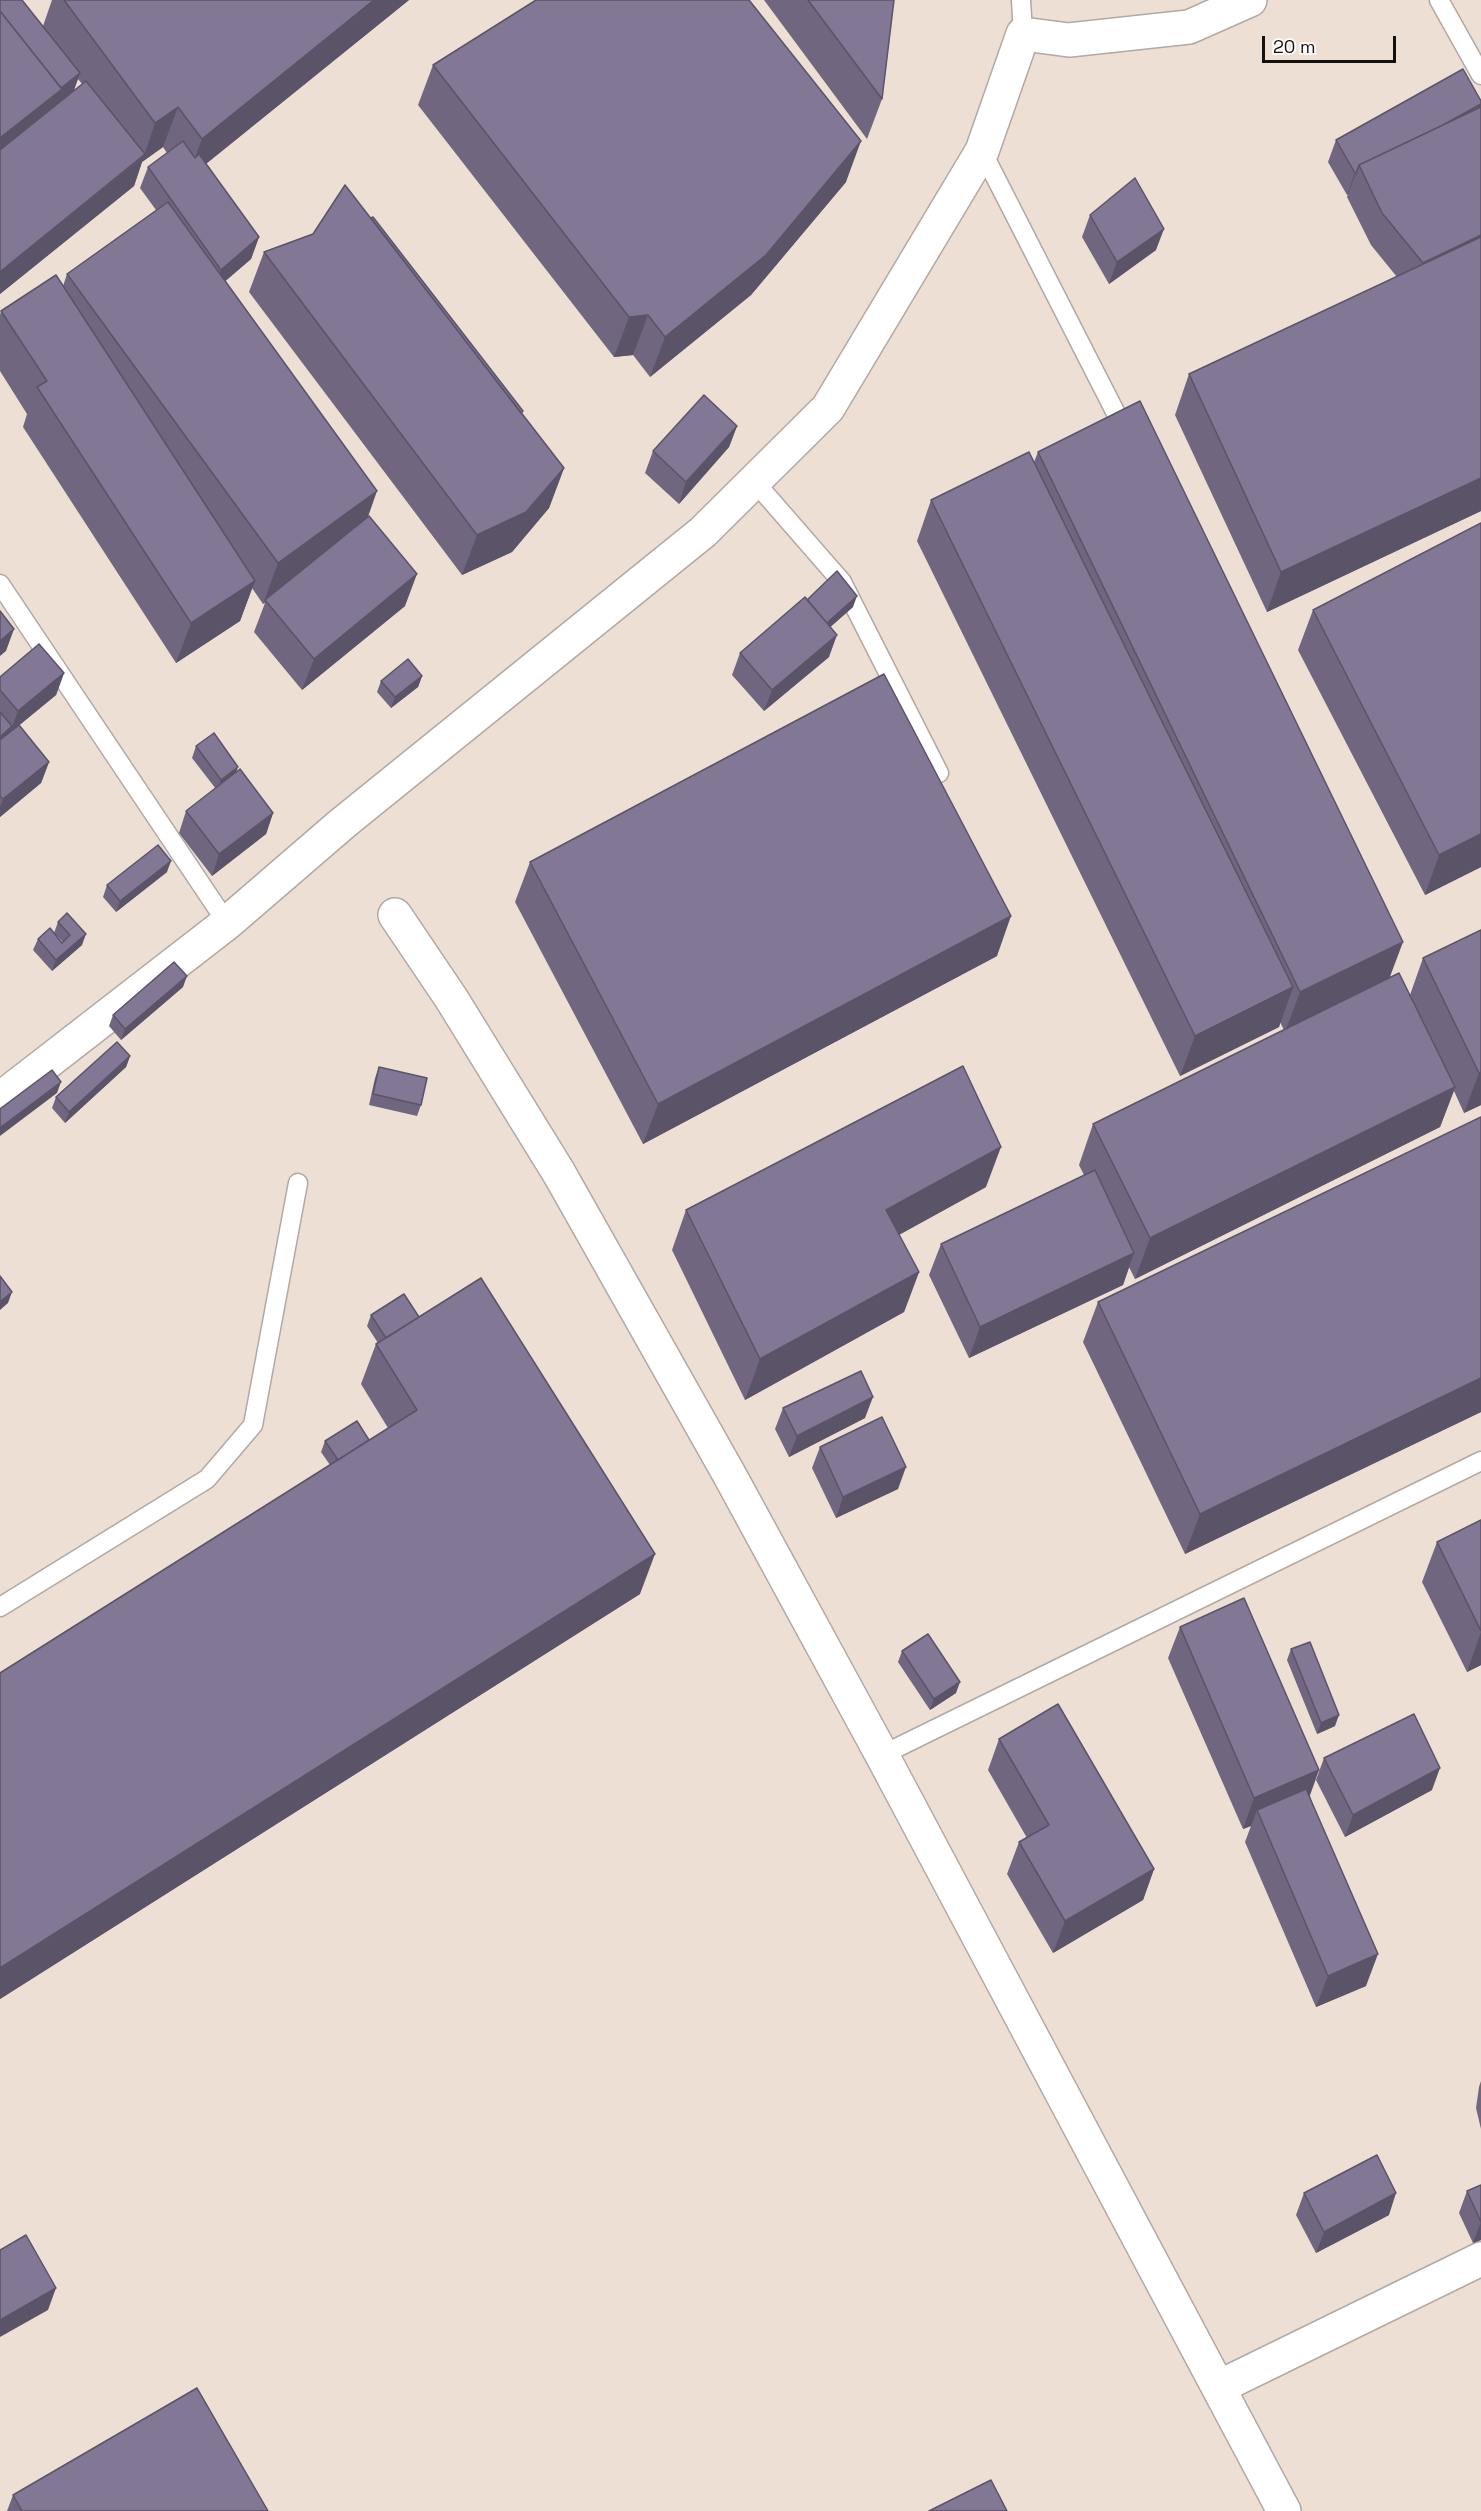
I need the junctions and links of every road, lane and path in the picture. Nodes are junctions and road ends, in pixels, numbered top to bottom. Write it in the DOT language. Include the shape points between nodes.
graph roads {
  1 [pos="1021,0"];
  2 [pos="1250,0"];
  3 [pos="1439,0"];
  4 [pos="1023,34"];
  5 [pos="1481,75"];
  6 [pos="982,151"];
  7 [pos="1134,448"];
  8 [pos="754,481"];
  9 [pos="0,584"];
  10 [pos="939,773"];
  11 [pos="395,915"];
  12 [pos="226,922"];
  13 [pos="0,1099"];
  14 [pos="298,1183"];
  15 [pos="1481,1461"];
  16 [pos="0,1607"];
  17 [pos="882,1755"];
  18 [pos="1481,2259"];
  19 [pos="1219,2387"];
  20 [pos="1284,2511"];
  1 -- 4 [label="lane"];
  2 -- 4 [label="street" via="1189,27 1069,40"];
  3 -- 5 [label="lane"];
  4 -- 6 [label="street"];
  6 -- 7 [label="lane"];
  6 -- 8 [label="street" via="828,408"];
  8 -- 10 [label="lane" via="842,582"];
  8 -- 12 [label="street" via="703,532"];
  9 -- 12 [label="lane"];
  11 -- 17 [label="street" via="559,1173"];
  12 -- 13 [label="street"];
  14 -- 16 [label="lane" via="253,1425 207,1479"];
  15 -- 17 [label="lane"];
  17 -- 19 [label="street"];
  18 -- 19 [label="street"];
  19 -- 20 [label="street"];
}
